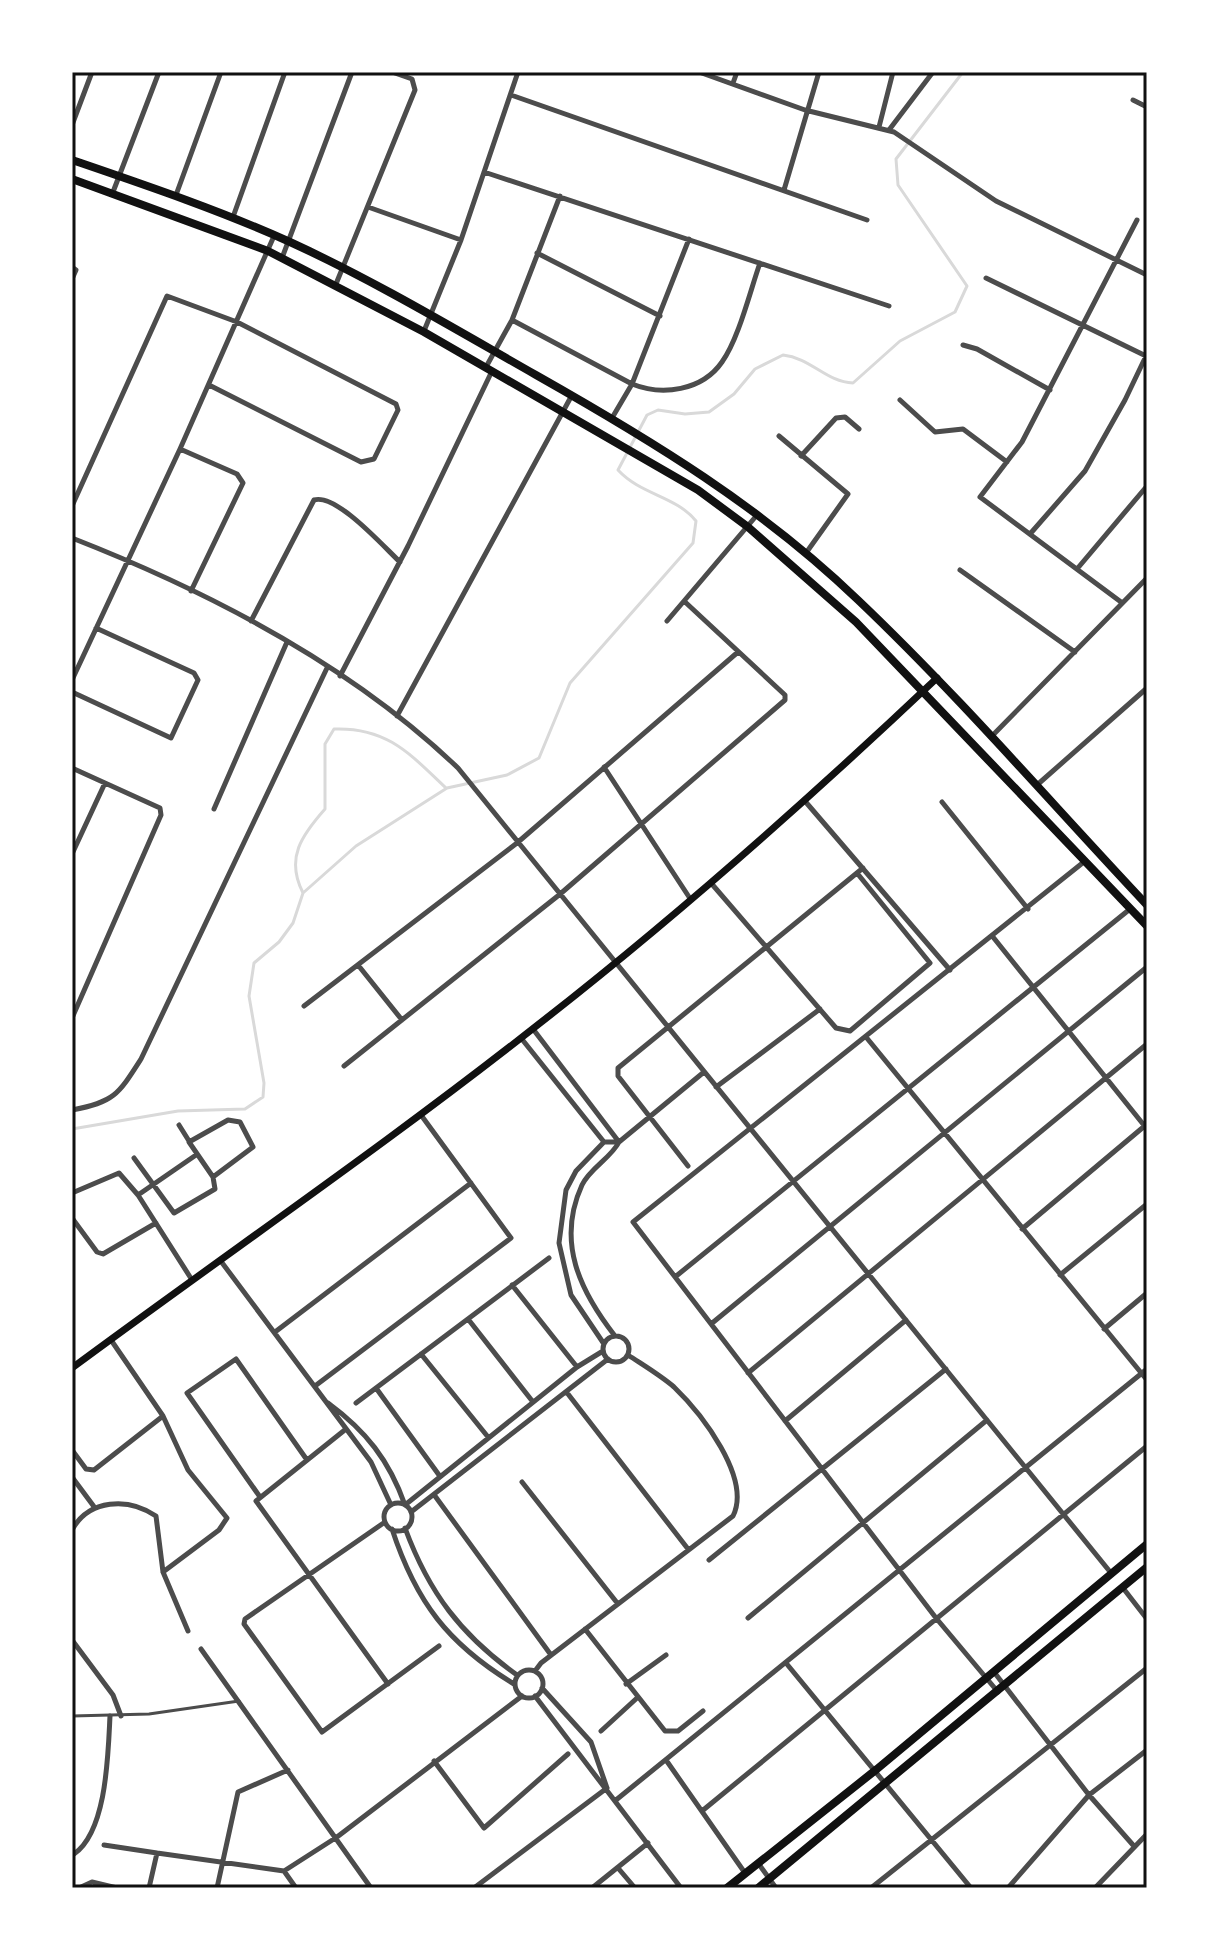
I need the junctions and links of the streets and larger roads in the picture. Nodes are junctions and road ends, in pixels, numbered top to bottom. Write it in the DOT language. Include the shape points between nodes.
graph roads {
  1 [pos="92,72"];
  2 [pos="159,72"];
  3 [pos="221,72"];
  4 [pos="285,72"];
  5 [pos="352,72"];
  6 [pos="392,72"];
  7 [pos="518,72"];
  8 [pos="699,72"];
  9 [pos="737,72"];
  10 [pos="819,72"];
  11 [pos="893,72"];
  12 [pos="933,72"];
  13 [pos="733,83"];
  14 [pos="511,95"];
  15 [pos="1133,100"];
  16 [pos="1147,107"];
  17 [pos="805,110"];
  18 [pos="72,125"];
  19 [pos="879,127"];
  20 [pos="892,131"];
  21 [pos="72,160"];
  22 [pos="484,172"];
  23 [pos="121,176"];
  24 [pos="72,179"];
  25 [pos="784,190"];
  26 [pos="113,192"];
  27 [pos="176,196"];
  28 [pos="560,196"];
  29 [pos="368,207"];
  30 [pos="233,218"];
  31 [pos="867,220"];
  32 [pos="1137,220"];
  33 [pos="274,236"];
  34 [pos="689,239"];
  35 [pos="461,240"];
  36 [pos="288,242"];
  37 [pos="268,251"];
  38 [pos="537,253"];
  39 [pos="282,258"];
  40 [pos="1115,259"];
  41 [pos="760,263"];
  42 [pos="74,269"];
  43 [pos="345,269"];
  44 [pos="1147,275"];
  45 [pos="986,278"];
  46 [pos="72,279"];
  47 [pos="336,284"];
  48 [pos="889,306"];
  49 [pos="432,316"];
  50 [pos="660,316"];
  51 [pos="512,320"];
  52 [pos="237,322"];
  53 [pos="1083,325"];
  54 [pos="424,332"];
  55 [pos="963,345"];
  56 [pos="496,352"];
  57 [pos="1146,356"];
  58 [pos="489,369"];
  59 [pos="632,384"];
  60 [pos="209,385"];
  61 [pos="1050,390"];
  62 [pos="572,395"];
  63 [pos="900,400"];
  64 [pos="563,411"];
  65 [pos="615,421"];
  66 [pos="859,429"];
  67 [pos="779,436"];
  68 [pos="180,449"];
  69 [pos="801,456"];
  70 [pos="1007,462"];
  71 [pos="1147,486"];
  72 [pos="72,506"];
  73 [pos="757,514"];
  74 [pos="748,527"];
  75 [pos="1030,534"];
  76 [pos="72,538"];
  77 [pos="805,554"];
  78 [pos="128,560"];
  79 [pos="400,562"];
  80 [pos="1077,569"];
  81 [pos="960,570"];
  82 [pos="1147,578"];
  83 [pos="191,591"];
  84 [pos="684,601"];
  85 [pos="1121,602"];
  86 [pos="251,621"];
  87 [pos="667,621"];
  88 [pos="96,628"];
  89 [pos="287,642"];
  90 [pos="738,652"];
  91 [pos="1075,652"];
  92 [pos="327,668"];
  93 [pos="340,676"];
  94 [pos="937,678"];
  95 [pos="72,680"];
  96 [pos="1147,688"];
  97 [pos="924,691"];
  98 [pos="72,692"];
  99 [pos="397,716"];
  100 [pos="990,738"];
  101 [pos="604,767"];
  102 [pos="72,768"];
  103 [pos="105,783"];
  104 [pos="1036,786"];
  105 [pos="804,800"];
  106 [pos="942,802"];
  107 [pos="214,809"];
  108 [pos="642,824"];
  109 [pos="517,843"];
  110 [pos="72,854"];
  111 [pos="1085,860"];
  112 [pos="863,868"];
  113 [pos="857,873"];
  114 [pos="711,883"];
  115 [pos="559,895"];
  116 [pos="691,901"];
  117 [pos="1147,905"];
  118 [pos="1028,909"];
  119 [pos="1131,909"];
  120 [pos="1147,926"];
  121 [pos="993,937"];
  122 [pos="764,948"];
  123 [pos="616,963"];
  124 [pos="358,965"];
  125 [pos="1147,967"];
  126 [pos="950,970"];
  127 [pos="1033,987"];
  128 [pos="304,1006"];
  129 [pos="820,1009"];
  130 [pos="72,1018"];
  131 [pos="402,1020"];
  132 [pos="668,1027"];
  133 [pos="533,1029"];
  134 [pos="1068,1031"];
  135 [pos="866,1037"];
  136 [pos="521,1038"];
  137 [pos="1147,1044"];
  138 [pos="344,1066"];
  139 [pos="704,1072"];
  140 [pos="1106,1079"];
  141 [pos="716,1087"];
  142 [pos="908,1088"];
  143 [pos="72,1110"];
  144 [pos="421,1115"];
  145 [pos="649,1118"];
  146 [pos="179,1125"];
  147 [pos="1146,1127"];
  148 [pos="750,1128"];
  149 [pos="944,1132"];
  150 [pos="189,1142"];
  151 [pos="604,1142"];
  152 [pos="619,1142"];
  153 [pos="196,1155"];
  154 [pos="134,1158"];
  155 [pos="688,1166"];
  156 [pos="213,1177"];
  157 [pos="983,1180"];
  158 [pos="793,1181"];
  159 [pos="471,1183"];
  160 [pos="152,1185"];
  161 [pos="72,1193"];
  162 [pos="138,1195"];
  163 [pos="1147,1204"];
  164 [pos="72,1218"];
  165 [pos="156,1223"];
  166 [pos="829,1226"];
  167 [pos="1022,1229"];
  168 [pos="549,1258"];
  169 [pos="220,1260"];
  170 [pos="869,1274"];
  171 [pos="1060,1275"];
  172 [pos="675,1277"];
  173 [pos="192,1280"];
  174 [pos="512,1285"];
  175 [pos="1147,1293"];
  176 [pos="468,1319"];
  177 [pos="906,1320"];
  178 [pos="711,1324"];
  179 [pos="1104,1329"];
  180 [pos="275,1332"];
  181 [pos="615,1336"];
  182 [pos="111,1340"];
  183 [pos="604,1344"];
  184 [pos="603,1351"];
  185 [pos="421,1354"];
  186 [pos="628,1355"];
  187 [pos="608,1359"];
  188 [pos="577,1367"];
  189 [pos="72,1368"];
  190 [pos="946,1369"];
  191 [pos="1147,1369"];
  192 [pos="748,1373"];
  193 [pos="1141,1373"];
  194 [pos="1147,1380"];
  195 [pos="315,1386"];
  196 [pos="376,1388"];
  197 [pos="568,1394"];
  198 [pos="533,1402"];
  199 [pos="328,1403"];
  200 [pos="356,1403"];
  201 [pos="163,1416"];
  202 [pos="987,1420"];
  203 [pos="785,1421"];
  204 [pos="346,1429"];
  205 [pos="488,1437"];
  206 [pos="1147,1446"];
  207 [pos="72,1450"];
  208 [pos="307,1460"];
  209 [pos="1027,1468"];
  210 [pos="822,1470"];
  211 [pos="439,1475"];
  212 [pos="72,1477"];
  213 [pos="522,1482"];
  214 [pos="435,1496"];
  215 [pos="258,1499"];
  216 [pos="391,1505"];
  217 [pos="405,1505"];
  218 [pos="95,1508"];
  219 [pos="411,1512"];
  220 [pos="1063,1513"];
  221 [pos="385,1522"];
  222 [pos="863,1523"];
  223 [pos="405,1528"];
  224 [pos="392,1529"];
  225 [pos="72,1530"];
  226 [pos="1147,1544"];
  227 [pos="688,1549"];
  228 [pos="709,1560"];
  229 [pos="1147,1567"];
  230 [pos="163,1572"];
  231 [pos="900,1572"];
  232 [pos="1111,1573"];
  233 [pos="311,1574"];
  234 [pos="1122,1588"];
  235 [pos="618,1604"];
  236 [pos="748,1618"];
  237 [pos="936,1618"];
  238 [pos="1147,1619"];
  239 [pos="585,1629"];
  240 [pos="188,1631"];
  241 [pos="72,1640"];
  242 [pos="439,1646"];
  243 [pos="201,1649"];
  244 [pos="551,1655"];
  245 [pos="666,1655"];
  246 [pos="786,1663"];
  247 [pos="1147,1668"];
  248 [pos="535,1671"];
  249 [pos="993,1671"];
  250 [pos="517,1675"];
  251 [pos="985,1677"];
  252 [pos="388,1684"];
  253 [pos="514,1684"];
  254 [pos="626,1684"];
  255 [pos="1006,1685"];
  256 [pos="542,1688"];
  257 [pos="998,1692"];
  258 [pos="522,1696"];
  259 [pos="535,1696"];
  260 [pos="637,1698"];
  261 [pos="825,1708"];
  262 [pos="703,1711"];
  263 [pos="110,1716"];
  264 [pos="121,1716"];
  265 [pos="601,1731"];
  266 [pos="1051,1745"];
  267 [pos="1147,1750"];
  268 [pos="568,1754"];
  269 [pos="666,1760"];
  270 [pos="434,1761"];
  271 [pos="877,1769"];
  272 [pos="288,1770"];
  273 [pos="888,1782"];
  274 [pos="607,1788"];
  275 [pos="1089,1795"];
  276 [pos="616,1800"];
  277 [pos="702,1811"];
  278 [pos="1147,1834"];
  279 [pos="337,1837"];
  280 [pos="933,1839"];
  281 [pos="648,1843"];
  282 [pos="104,1845"];
  283 [pos="1133,1845"];
  284 [pos="157,1853"];
  285 [pos="74,1854"];
  286 [pos="221,1862"];
  287 [pos="758,1863"];
  288 [pos="618,1868"];
  289 [pos="284,1871"];
  290 [pos="745,1873"];
  291 [pos="769,1879"];
  292 [pos="79,1888"];
  293 [pos="117,1888"];
  294 [pos="149,1888"];
  295 [pos="217,1888"];
  296 [pos="296,1888"];
  297 [pos="371,1888"];
  298 [pos="474,1888"];
  299 [pos="592,1888"];
  300 [pos="635,1888"];
  301 [pos="681,1888"];
  302 [pos="727,1888"];
  303 [pos="758,1888"];
  304 [pos="776,1888"];
  305 [pos="871,1888"];
  306 [pos="971,1888"];
  307 [pos="1008,1888"];
  308 [pos="1095,1888"];
  1 -- 18 [label="street"];
  2 -- 23 [label="street"];
  3 -- 27 [label="street"];
  4 -- 30 [label="street"];
  5 -- 36 [label="street"];
  6 -- 29 [label="street" via="416,84"];
  7 -- 14 [label="street"];
  8 -- 13 [label="street"];
  9 -- 13 [label="street"];
  10 -- 17 [label="street"];
  11 -- 19 [label="street"];
  12 -- 20 [label="street"];
  13 -- 17 [label="street"];
  14 -- 22 [label="street"];
  14 -- 25 [label="street"];
  15 -- 16 [label="street"];
  17 -- 19 [label="street"];
  17 -- 25 [label="street"];
  19 -- 20 [label="street"];
  20 -- 40 [label="street" via="996,201"];
  21 -- 23 [label="main road"];
  22 -- 28 [label="street"];
  22 -- 35 [label="street"];
  23 -- 26 [label="street"];
  23 -- 27 [label="main road"];
  24 -- 26 [label="main road"];
  25 -- 31 [label="street"];
  26 -- 37 [label="main road"];
  27 -- 30 [label="main road"];
  28 -- 34 [label="street"];
  28 -- 38 [label="street"];
  29 -- 35 [label="street"];
  29 -- 43 [label="street"];
  30 -- 33 [label="main road"];
  32 -- 40 [label="street"];
  33 -- 36 [label="main road"];
  33 -- 37 [label="street"];
  34 -- 41 [label="street"];
  34 -- 50 [label="street"];
  35 -- 49 [label="street"];
  36 -- 39 [label="street"];
  36 -- 43 [label="main road"];
  37 -- 39 [label="main road"];
  37 -- 52 [label="street"];
  38 -- 50 [label="street"];
  38 -- 51 [label="street"];
  39 -- 47 [label="main road"];
  40 -- 44 [label="street"];
  40 -- 53 [label="street"];
  41 -- 48 [label="street"];
  41 -- 59 [label="street" via="722,362 704,378 673,392"];
  42 -- 46 [label="street"];
  43 -- 47 [label="street"];
  43 -- 49 [label="main road"];
  45 -- 53 [label="street"];
  47 -- 54 [label="main road"];
  49 -- 54 [label="street"];
  49 -- 56 [label="main road"];
  50 -- 59 [label="street"];
  51 -- 56 [label="street"];
  51 -- 59 [label="street"];
  52 -- 60 [label="street"];
  52 -- 60 [label="street" via="396,404 397,416 374,459 361,462"];
  52 -- 72 [label="street" via="167,296"];
  53 -- 57 [label="street"];
  53 -- 61 [label="street"];
  54 -- 58 [label="main road"];
  55 -- 61 [label="street"];
  56 -- 58 [label="street"];
  56 -- 62 [label="main road"];
  57 -- 75 [label="street" via="1085,471"];
  58 -- 64 [label="main road"];
  58 -- 79 [label="street"];
  59 -- 65 [label="street"];
  60 -- 68 [label="street"];
  61 -- 70 [label="street"];
  62 -- 64 [label="street"];
  62 -- 65 [label="main road"];
  63 -- 70 [label="street" via="935,432 963,429"];
  64 -- 74 [label="main road" via="647,457"];
  64 -- 99 [label="street"];
  65 -- 73 [label="main road"];
  66 -- 69 [label="street" via="845,417 836,418"];
  67 -- 69 [label="street"];
  68 -- 78 [label="street"];
  68 -- 83 [label="street" via="237,474 243,483"];
  69 -- 77 [label="street" via="848,494"];
  70 -- 75 [label="street" via="980,497"];
  71 -- 80 [label="street"];
  73 -- 74 [label="street"];
  73 -- 77 [label="main road"];
  74 -- 84 [label="street"];
  74 -- 97 [label="main road" via="856,622"];
  75 -- 80 [label="street"];
  76 -- 78 [label="street"];
  77 -- 94 [label="main road"];
  78 -- 83 [label="street"];
  78 -- 88 [label="street"];
  79 -- 86 [label="street" via="346,512 324,499 314,500"];
  79 -- 93 [label="street"];
  80 -- 85 [label="street"];
  81 -- 91 [label="street"];
  82 -- 85 [label="street"];
  83 -- 86 [label="street"];
  84 -- 87 [label="street"];
  84 -- 90 [label="street"];
  85 -- 91 [label="street"];
  86 -- 89 [label="street"];
  88 -- 95 [label="street"];
  88 -- 98 [label="street" via="194,673 198,680 171,738"];
  89 -- 92 [label="street"];
  89 -- 107 [label="street"];
  90 -- 101 [label="street"];
  90 -- 108 [label="street" via="786,699"];
  91 -- 100 [label="street"];
  92 -- 93 [label="street"];
  92 -- 143 [label="street" via="141,1059 119,1094"];
  93 -- 99 [label="street"];
  94 -- 97 [label="main road"];
  94 -- 100 [label="main road"];
  96 -- 104 [label="street"];
  97 -- 105 [label="main road"];
  97 -- 111 [label="main road"];
  99 -- 109 [label="street" via="458,768"];
  100 -- 104 [label="main road"];
  101 -- 108 [label="street"];
  101 -- 109 [label="street"];
  102 -- 103 [label="street"];
  103 -- 110 [label="street"];
  103 -- 130 [label="street" via="160,808 161,815"];
  104 -- 117 [label="main road"];
  105 -- 112 [label="street"];
  105 -- 114 [label="main road"];
  106 -- 118 [label="street"];
  108 -- 115 [label="street"];
  108 -- 116 [label="street"];
  109 -- 115 [label="street"];
  109 -- 124 [label="street"];
  111 -- 118 [label="street"];
  111 -- 119 [label="main road"];
  112 -- 113 [label="street"];
  112 -- 126 [label="street"];
  113 -- 122 [label="street"];
  113 -- 129 [label="street" via="930,963 850,1031 836,1028"];
  114 -- 116 [label="main road"];
  114 -- 122 [label="street"];
  115 -- 123 [label="street"];
  115 -- 131 [label="street"];
  116 -- 123 [label="main road"];
  118 -- 121 [label="street"];
  119 -- 120 [label="main road"];
  119 -- 127 [label="street"];
  121 -- 126 [label="street"];
  121 -- 127 [label="street"];
  122 -- 129 [label="street"];
  122 -- 132 [label="street"];
  123 -- 132 [label="street"];
  123 -- 133 [label="main road"];
  124 -- 128 [label="street"];
  124 -- 131 [label="street"];
  125 -- 134 [label="street"];
  126 -- 135 [label="street"];
  127 -- 134 [label="street"];
  127 -- 142 [label="street"];
  129 -- 141 [label="street"];
  131 -- 138 [label="street"];
  132 -- 139 [label="street"];
  132 -- 145 [label="street" via="617,1072"];
  133 -- 136 [label="main road"];
  133 -- 152 [label="street"];
  134 -- 140 [label="street"];
  134 -- 149 [label="street"];
  135 -- 142 [label="street"];
  135 -- 148 [label="street"];
  136 -- 144 [label="main road"];
  136 -- 151 [label="street"];
  137 -- 140 [label="street"];
  139 -- 141 [label="street"];
  139 -- 145 [label="street"];
  140 -- 147 [label="street"];
  140 -- 157 [label="street"];
  141 -- 148 [label="street"];
  142 -- 149 [label="street"];
  142 -- 158 [label="street"];
  144 -- 159 [label="street"];
  144 -- 169 [label="main road"];
  145 -- 152 [label="street"];
  145 -- 155 [label="street"];
  146 -- 150 [label="street"];
  147 -- 167 [label="street"];
  148 -- 158 [label="street"];
  148 -- 172 [label="street" via="635,1219 633,1227"];
  149 -- 157 [label="street"];
  149 -- 166 [label="street"];
  150 -- 153 [label="street"];
  150 -- 156 [label="street" via="228,1120 240,1122 246,1130 253,1148"];
  151 -- 152 [label="street"];
  151 -- 183 [label="street" via="566,1190 559,1243 571,1295"];
  152 -- 181 [label="street" via="583,1182 571,1232 577,1277"];
  153 -- 156 [label="street"];
  153 -- 160 [label="street"];
  154 -- 160 [label="street"];
  156 -- 160 [label="street" via="215,1189 180,1212 170,1211"];
  157 -- 167 [label="street"];
  157 -- 170 [label="street"];
  158 -- 166 [label="street"];
  158 -- 172 [label="street"];
  159 -- 180 [label="street"];
  159 -- 195 [label="street" via="507,1231 508,1242"];
  160 -- 162 [label="street"];
  161 -- 162 [label="street" via="119,1173"];
  162 -- 165 [label="street"];
  163 -- 171 [label="street"];
  164 -- 165 [label="street" via="103,1254"];
  165 -- 173 [label="street"];
  166 -- 170 [label="street"];
  166 -- 178 [label="street"];
  167 -- 171 [label="street"];
  168 -- 174 [label="street"];
  169 -- 173 [label="main road"];
  169 -- 180 [label="street"];
  170 -- 177 [label="street"];
  170 -- 192 [label="street"];
  171 -- 179 [label="street"];
  172 -- 178 [label="street"];
  173 -- 182 [label="main road"];
  174 -- 176 [label="street"];
  174 -- 188 [label="street"];
  175 -- 179 [label="street"];
  176 -- 185 [label="street"];
  176 -- 198 [label="street"];
  177 -- 190 [label="street"];
  177 -- 203 [label="street"];
  178 -- 192 [label="street"];
  179 -- 193 [label="street"];
  180 -- 195 [label="street"];
  181 -- 183 [label="street"];
  181 -- 186 [label="street" via="626,1340"];
  182 -- 189 [label="main road"];
  182 -- 201 [label="street"];
  183 -- 184 [label="street"];
  184 -- 187 [label="street"];
  184 -- 188 [label="street"];
  185 -- 196 [label="street"];
  185 -- 205 [label="street"];
  186 -- 187 [label="street" via="621,1361"];
  186 -- 227 [label="street" via="672,1385 698,1413 721,1447 736,1486 739,1504 733,1516"];
  187 -- 197 [label="street"];
  188 -- 198 [label="street"];
  190 -- 202 [label="street"];
  190 -- 210 [label="street"];
  191 -- 193 [label="street"];
  192 -- 203 [label="street"];
  193 -- 194 [label="street"];
  193 -- 209 [label="street"];
  195 -- 199 [label="street"];
  196 -- 200 [label="street"];
  196 -- 211 [label="street"];
  197 -- 214 [label="street"];
  197 -- 227 [label="street"];
  198 -- 205 [label="street"];
  199 -- 204 [label="street"];
  199 -- 217 [label="street" via="358,1425 382,1455"];
  201 -- 207 [label="street" via="94,1470 86,1469"];
  201 -- 230 [label="street" via="188,1470 227,1518 219,1530"];
  202 -- 209 [label="street"];
  202 -- 222 [label="street"];
  203 -- 210 [label="street"];
  204 -- 208 [label="street"];
  204 -- 216 [label="street" via="371,1462"];
  205 -- 211 [label="street"];
  206 -- 220 [label="street"];
  208 -- 215 [label="street"];
  208 -- 215 [label="street" via="236,1359 187,1393"];
  209 -- 220 [label="street"];
  209 -- 231 [label="street"];
  210 -- 222 [label="street"];
  210 -- 228 [label="street"];
  211 -- 217 [label="street"];
  212 -- 218 [label="street"];
  213 -- 235 [label="street"];
  214 -- 219 [label="street"];
  214 -- 244 [label="street"];
  215 -- 233 [label="street"];
  216 -- 217 [label="street"];
  216 -- 221 [label="street"];
  217 -- 219 [label="street"];
  218 -- 225 [label="street"];
  218 -- 230 [label="street" via="120,1504 156,1516"];
  219 -- 223 [label="street"];
  220 -- 232 [label="street"];
  220 -- 237 [label="street"];
  221 -- 224 [label="street"];
  221 -- 233 [label="street"];
  222 -- 231 [label="street"];
  222 -- 236 [label="street"];
  223 -- 224 [label="street"];
  223 -- 250 [label="street" via="421,1572 438,1599"];
  224 -- 253 [label="street" via="407,1575 451,1638"];
  226 -- 232 [label="main road"];
  227 -- 235 [label="street"];
  229 -- 234 [label="main road"];
  230 -- 240 [label="street"];
  231 -- 237 [label="street"];
  231 -- 246 [label="street"];
  232 -- 234 [label="main road"];
  232 -- 249 [label="main road"];
  233 -- 252 [label="street"];
  233 -- 252 [label="street" via="243,1622 322,1732"];
  234 -- 238 [label="street"];
  234 -- 255 [label="main road"];
  235 -- 239 [label="street"];
  237 -- 251 [label="street"];
  237 -- 261 [label="street"];
  239 -- 244 [label="street"];
  239 -- 254 [label="street"];
  241 -- 264 [label="street" via="113,1695"];
  242 -- 252 [label="street"];
  243 -- 272 [label="street"];
  244 -- 248 [label="street"];
  245 -- 254 [label="street"];
  246 -- 261 [label="street"];
  246 -- 269 [label="street"];
  247 -- 266 [label="street"];
  248 -- 250 [label="street"];
  248 -- 256 [label="street"];
  249 -- 251 [label="main road"];
  249 -- 255 [label="street"];
  250 -- 253 [label="street"];
  251 -- 257 [label="street"];
  251 -- 271 [label="main road"];
  253 -- 258 [label="street"];
  254 -- 260 [label="street"];
  255 -- 257 [label="main road"];
  255 -- 266 [label="street"];
  256 -- 259 [label="street"];
  256 -- 274 [label="street" via="591,1742"];
  257 -- 273 [label="main road"];
  258 -- 259 [label="street"];
  258 -- 270 [label="street"];
  259 -- 274 [label="street"];
  260 -- 262 [label="street" via="665,1731 678,1731"];
  260 -- 265 [label="street"];
  261 -- 271 [label="street"];
  261 -- 277 [label="street"];
  263 -- 285 [label="street" via="107,1782 85,1846"];
  266 -- 275 [label="street"];
  266 -- 280 [label="street"];
  267 -- 275 [label="street"];
  268 -- 270 [label="street" via="484,1828"];
  269 -- 276 [label="street"];
  269 -- 277 [label="street"];
  270 -- 279 [label="street"];
  271 -- 273 [label="street"];
  271 -- 287 [label="main road"];
  272 -- 279 [label="street"];
  272 -- 286 [label="street" via="238,1792"];
  273 -- 280 [label="street"];
  273 -- 291 [label="main road"];
  274 -- 276 [label="street"];
  274 -- 298 [label="street"];
  275 -- 283 [label="street"];
  275 -- 307 [label="street"];
  276 -- 281 [label="street"];
  277 -- 290 [label="street"];
  278 -- 283 [label="street"];
  279 -- 289 [label="street"];
  279 -- 297 [label="street"];
  280 -- 305 [label="street"];
  280 -- 306 [label="street"];
  281 -- 288 [label="street"];
  281 -- 301 [label="street"];
  282 -- 284 [label="street"];
  283 -- 308 [label="street"];
  284 -- 286 [label="street"];
  284 -- 294 [label="street"];
  286 -- 289 [label="street"];
  286 -- 295 [label="street"];
  287 -- 290 [label="main road"];
  287 -- 291 [label="street"];
  288 -- 299 [label="street"];
  288 -- 300 [label="street"];
  289 -- 296 [label="street"];
  290 -- 302 [label="main road"];
  291 -- 303 [label="main road"];
  291 -- 304 [label="street"];
  292 -- 293 [label="street" via="92,1882"];
}
